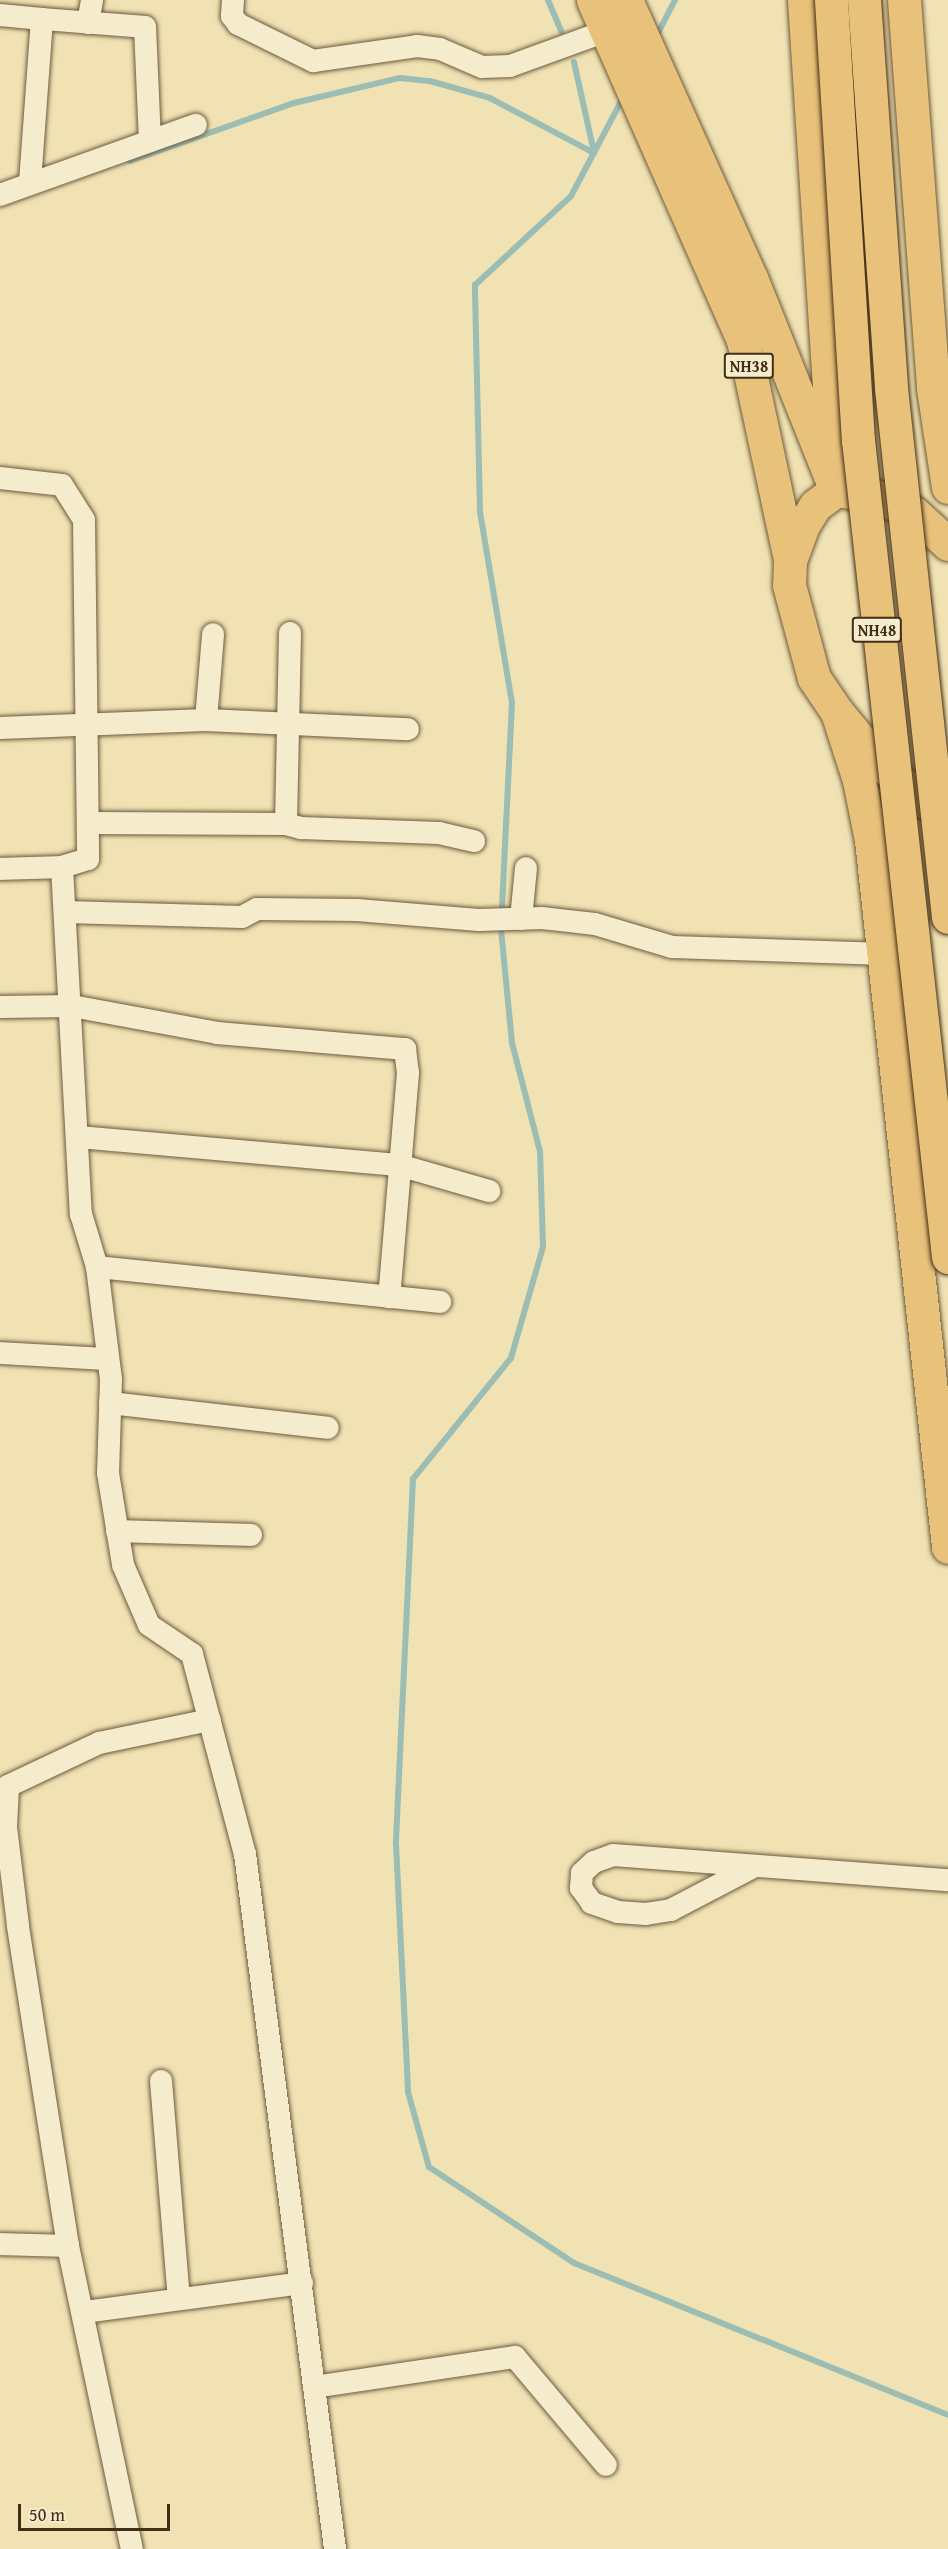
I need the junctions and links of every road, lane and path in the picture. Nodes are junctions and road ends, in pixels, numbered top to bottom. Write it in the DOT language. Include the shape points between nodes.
graph roads {
  1 [pos="92,0"];
  2 [pos="233,0"];
  3 [pos="593,0"];
  4 [pos="804,0"];
  5 [pos="831,0"];
  6 [pos="864,0"];
  7 [pos="904,0"];
  8 [pos="923,0"];
  9 [pos="0,15"];
  10 [pos="42,19"];
  11 [pos="88,23"];
  12 [pos="620,25"];
  13 [pos="196,125"];
  14 [pos="150,141"];
  15 [pos="30,184"];
  16 [pos="0,195"];
  17 [pos="926,294"];
  18 [pos="0,478"];
  19 [pos="948,487"];
  20 [pos="836,490"];
  21 [pos="948,544"];
  22 [pos="790,560"];
  23 [pos="290,633"];
  24 [pos="213,634"];
  25 [pos="837,712"];
  26 [pos="206,720"];
  27 [pos="87,722"];
  28 [pos="290,722"];
  29 [pos="0,728"];
  30 [pos="408,729"];
  31 [pos="948,814"];
  32 [pos="88,823"];
  33 [pos="286,824"];
  34 [pos="474,841"];
  35 [pos="62,867"];
  36 [pos="526,868"];
  37 [pos="0,869"];
  38 [pos="66,912"];
  39 [pos="948,916"];
  40 [pos="521,919"];
  41 [pos="886,954"];
  42 [pos="72,1006"];
  43 [pos="0,1007"];
  44 [pos="78,1137"];
  45 [pos="399,1165"];
  46 [pos="489,1191"];
  47 [pos="948,1257"];
  48 [pos="97,1267"];
  49 [pos="389,1297"];
  50 [pos="440,1302"];
  51 [pos="0,1353"];
  52 [pos="108,1359"];
  53 [pos="110,1402"];
  54 [pos="328,1428"];
  55 [pos="117,1531"];
  56 [pos="251,1535"];
  57 [pos="948,1547"];
  58 [pos="210,1720"];
  59 [pos="754,1866"];
  60 [pos="948,1880"];
  61 [pos="9,1925"];
  62 [pos="161,2080"];
  63 [pos="0,2244"];
  64 [pos="68,2246"];
  65 [pos="302,2283"];
  66 [pos="179,2298"];
  67 [pos="85,2312"];
  68 [pos="314,2387"];
  69 [pos="606,2465"];
  70 [pos="132,2549"];
  71 [pos="335,2549"];
  1 -- 11 [label="street"];
  2 -- 12 [label="street" via="232,16 238,24 313,61 417,46 440,49 482,67 510,66"];
  3 -- 12 [label="highway, NH38"];
  4 -- 20 [label="highway"];
  5 -- 47 [label="highway, NH48, bridge" via="858,440"];
  6 -- 39 [label="highway, NH48, bridge" via="892,400"];
  7 -- 17 [label="highway"];
  8 -- 17 [label="highway" via="930,204"];
  9 -- 10 [label="street"];
  10 -- 11 [label="street"];
  10 -- 15 [label="street"];
  11 -- 14 [label="street" via="145,27"];
  12 -- 20 [label="highway, NH38" via="699,164 751,278"];
  12 -- 22 [label="highway, NH38" via="674,183 743,340"];
  13 -- 14 [label="street"];
  14 -- 15 [label="street"];
  15 -- 16 [label="street"];
  17 -- 19 [label="highway" via="933,388"];
  18 -- 27 [label="street" via="62,485 84,520"];
  20 -- 21 [label="highway" via="875,496 914,513"];
  20 -- 22 [label="highway, NH38" via="815,506"];
  22 -- 25 [label="highway, NH38" via="789,585 795,619 814,678"];
  23 -- 28 [label="street"];
  24 -- 26 [label="street"];
  25 -- 31 [label="highway, NH38" via="878,761 921,800"];
  25 -- 41 [label="highway" via="863,800"];
  26 -- 27 [label="street"];
  26 -- 28 [label="street"];
  27 -- 29 [label="street"];
  27 -- 32 [label="street"];
  28 -- 30 [label="street"];
  28 -- 33 [label="street"];
  32 -- 33 [label="street"];
  32 -- 35 [label="street" via="88,859"];
  33 -- 34 [label="street" via="301,828 439,833"];
  35 -- 37 [label="street"];
  35 -- 38 [label="street"];
  36 -- 40 [label="street"];
  38 -- 40 [label="street" via="242,917 257,909"];
  38 -- 42 [label="street"];
  40 -- 41 [label="street" via="595,924 672,947"];
  41 -- 57 [label="highway"];
  42 -- 43 [label="street"];
  42 -- 44 [label="street"];
  42 -- 45 [label="street" via="217,1033 405,1049 408,1073"];
  44 -- 45 [label="street"];
  44 -- 48 [label="street" via="81,1214"];
  45 -- 46 [label="street"];
  45 -- 49 [label="street"];
  48 -- 49 [label="street"];
  48 -- 52 [label="street"];
  49 -- 50 [label="street"];
  51 -- 52 [label="street"];
  52 -- 53 [label="street"];
  53 -- 54 [label="street"];
  53 -- 55 [label="street" via="108,1473"];
  55 -- 56 [label="street"];
  55 -- 58 [label="street" via="123,1565 149,1625 192,1654"];
  58 -- 61 [label="street" via="99,1743 8,1786"];
  58 -- 65 [label="street" via="245,1854"];
  59 -- 59 [label="street" via="613,1855 594,1862 582,1873 581,1888 592,1903 618,1912 646,1914 671,1910"];
  59 -- 60 [label="street"];
  61 -- 64 [label="street"];
  62 -- 66 [label="street"];
  63 -- 64 [label="street"];
  64 -- 67 [label="street"];
  65 -- 66 [label="street"];
  65 -- 68 [label="street"];
  66 -- 67 [label="street"];
  67 -- 70 [label="street"];
  68 -- 69 [label="street" via="515,2357"];
  68 -- 71 [label="street"];
}
